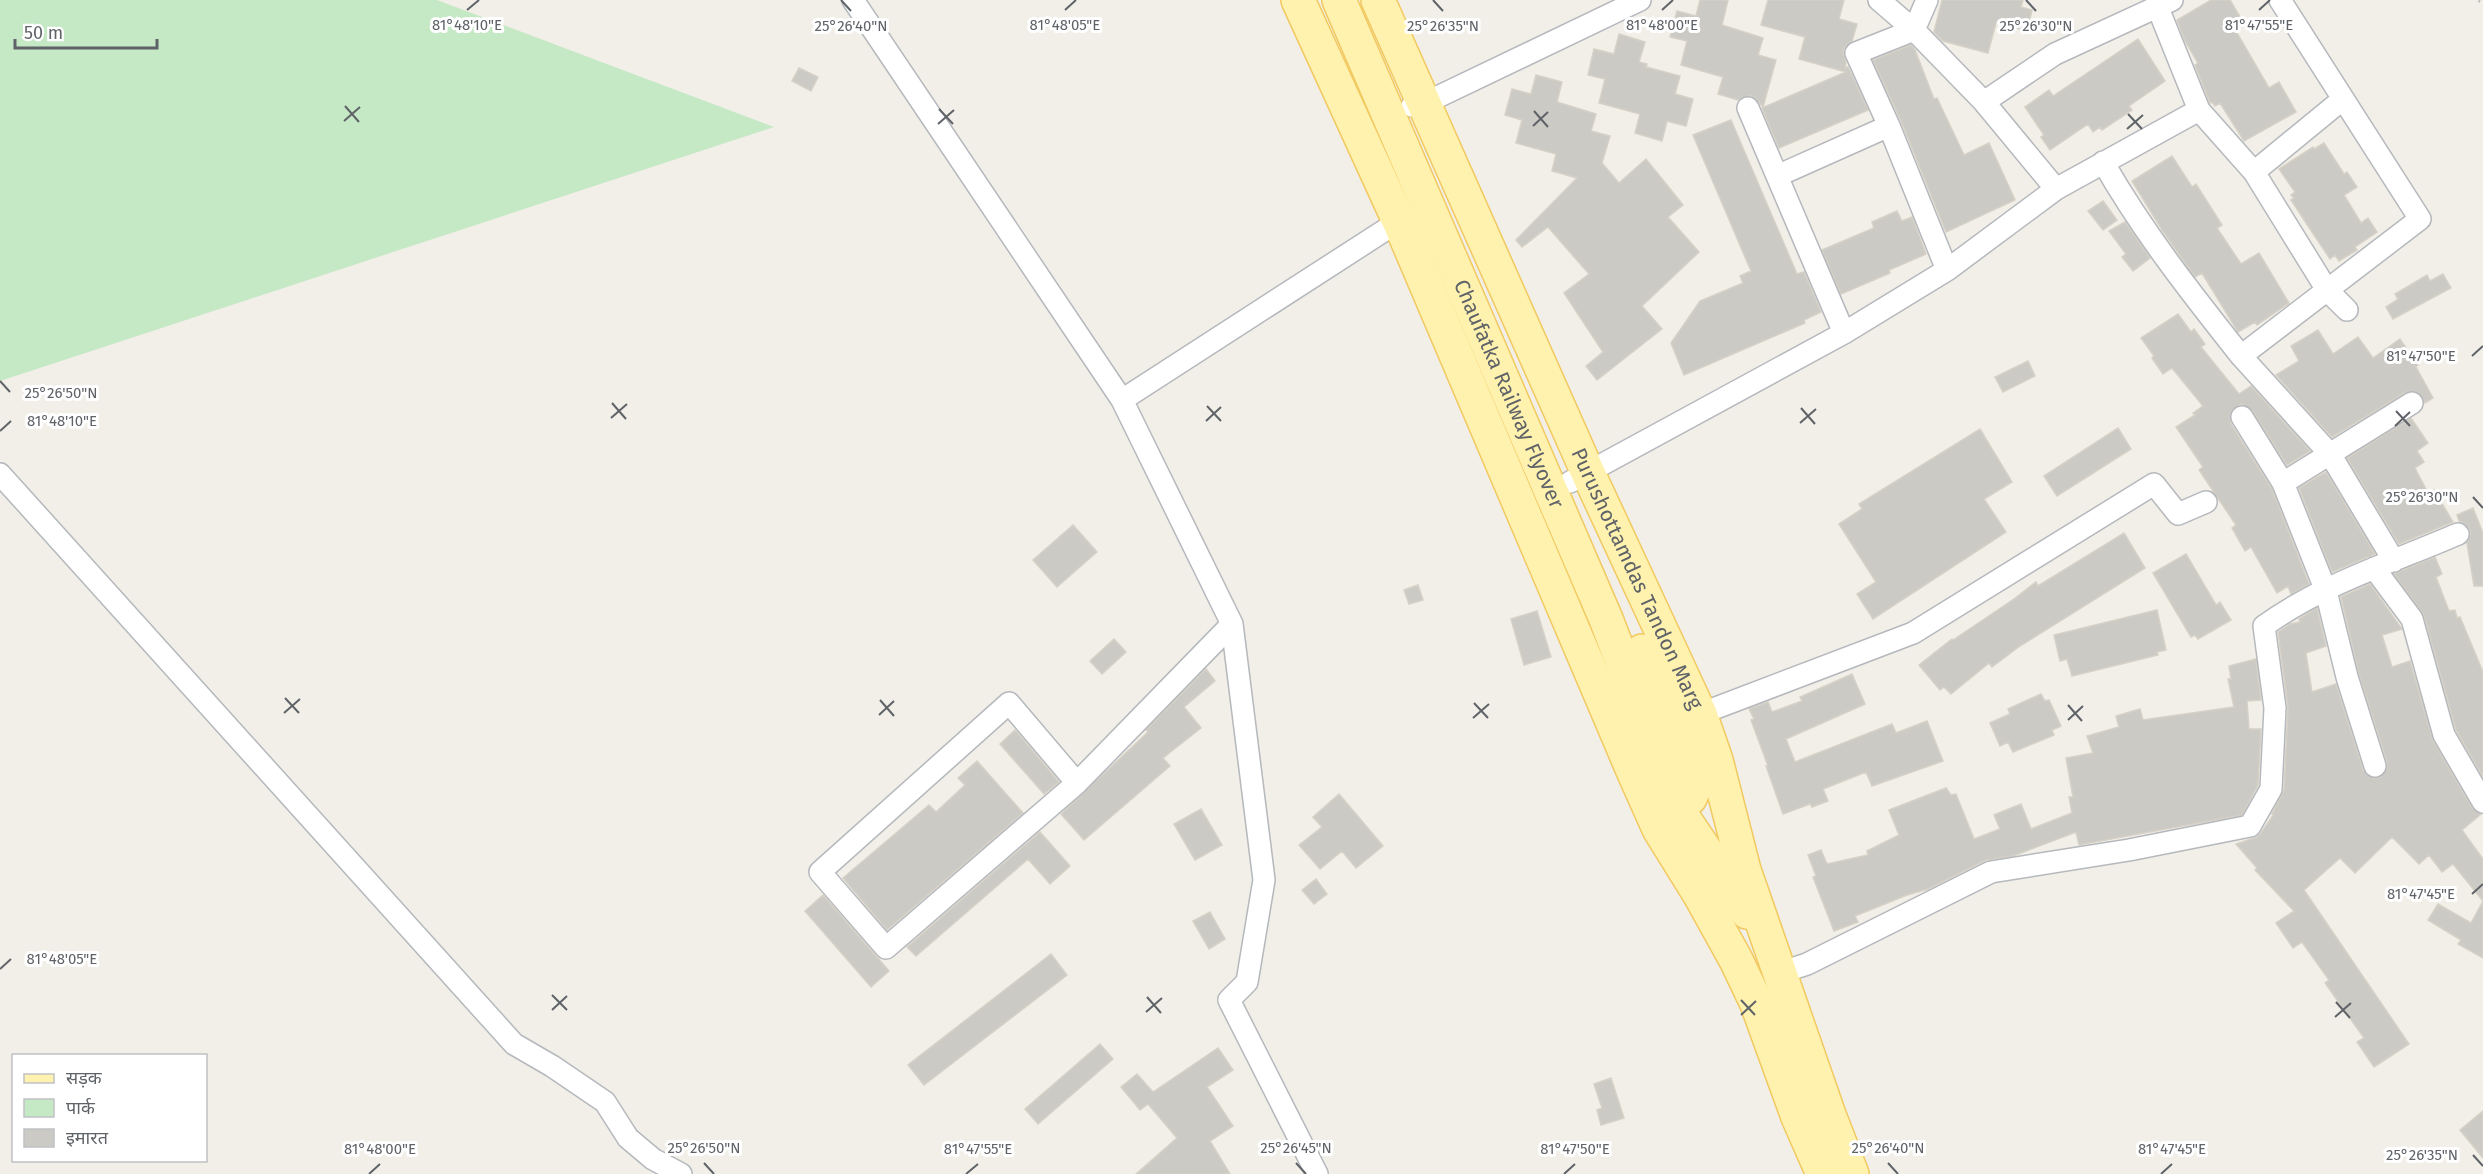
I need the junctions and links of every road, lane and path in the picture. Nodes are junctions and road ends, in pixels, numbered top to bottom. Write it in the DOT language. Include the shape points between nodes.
graph roads {
  1 [pos="853,0"];
  2 [pos="1298,0"];
  3 [pos="1339,0"];
  4 [pos="1364,0"];
  5 [pos="1378,0"];
  6 [pos="1640,0"];
  7 [pos="1879,0"];
  8 [pos="1928,0"];
  9 [pos="2280,0"];
  10 [pos="2165,4"];
  11 [pos="1914,30"];
  12 [pos="2343,99"];
  13 [pos="1984,102"];
  14 [pos="1416,106"];
  15 [pos="1748,108"];
  16 [pos="2199,110"];
  17 [pos="1889,126"];
  18 [pos="2103,162"];
  19 [pos="2254,172"];
  20 [pos="1777,176"];
  21 [pos="2056,189"];
  22 [pos="1399,221"];
  23 [pos="1947,270"];
  24 [pos="2327,290"];
  25 [pos="2347,310"];
  26 [pos="1844,333"];
  27 [pos="2241,356"];
  28 [pos="1122,400"];
  29 [pos="2412,403"];
  30 [pos="2242,417"];
  31 [pos="2330,454"];
  32 [pos="0,474"];
  33 [pos="1579,478"];
  34 [pos="2283,483"];
  35 [pos="2206,502"];
  36 [pos="2458,534"];
  37 [pos="2394,561"];
  38 [pos="2374,568"];
  39 [pos="2326,591"];
  40 [pos="1232,624"];
  41 [pos="1700,714"];
  42 [pos="1716,760"];
  43 [pos="2375,766"];
  44 [pos="1077,783"];
  45 [pos="1666,792"];
  46 [pos="2483,802"];
  47 [pos="1687,829"];
  48 [pos="1736,960"];
  49 [pos="1777,963"];
  50 [pos="1846,1170"];
  51 [pos="681,1174"];
  52 [pos="1317,1174"];
  1 -- 28 [label="street"];
  2 -- 22 [label="main road"];
  3 -- 45 [label="main road, Chaufatka Railway Flyover" via="1606,619"];
  4 -- 14 [label="main road"];
  5 -- 14 [label="main road"];
  6 -- 14 [label="street"];
  7 -- 11 [label="street"];
  8 -- 11 [label="street"];
  9 -- 12 [label="street"];
  10 -- 13 [label="street" via="2055,54"];
  10 -- 16 [label="street"];
  11 -- 13 [label="street"];
  11 -- 17 [label="street" via="1856,53"];
  12 -- 19 [label="street"];
  12 -- 24 [label="street" via="2420,219"];
  13 -- 21 [label="street"];
  14 -- 33 [label="main road"];
  15 -- 20 [label="street"];
  16 -- 18 [label="street"];
  16 -- 19 [label="street"];
  17 -- 20 [label="street"];
  17 -- 23 [label="street"];
  18 -- 21 [label="street"];
  18 -- 27 [label="street" via="2169,265"];
  19 -- 24 [label="street"];
  20 -- 26 [label="street"];
  21 -- 23 [label="street"];
  22 -- 28 [label="street"];
  22 -- 48 [label="main road" via="1659,829"];
  23 -- 26 [label="street"];
  24 -- 25 [label="street"];
  24 -- 27 [label="street"];
  26 -- 33 [label="street"];
  27 -- 31 [label="street"];
  28 -- 40 [label="street"];
  29 -- 31 [label="street"];
  30 -- 34 [label="street"];
  31 -- 34 [label="street"];
  31 -- 37 [label="street"];
  32 -- 51 [label="street" via="514,1044 605,1102 628,1138 653,1159"];
  33 -- 41 [label="main road, Purushottamdas Tandon Marg"];
  33 -- 45 [label="main road" via="1617,589 1695,788 1690,798 1682,802 1676,802"];
  34 -- 39 [label="street"];
  35 -- 41 [label="street" via="2178,514 2154,484 1913,633"];
  36 -- 37 [label="street"];
  37 -- 38 [label="street"];
  38 -- 39 [label="street"];
  38 -- 46 [label="street" via="2412,619 2444,735"];
  39 -- 43 [label="street"];
  39 -- 49 [label="street" via="2264,626 2275,708 2271,789 2250,826 1991,872 1807,964"];
  40 -- 44 [label="street"];
  40 -- 52 [label="street" via="1264,880 1247,982 1229,1000"];
  41 -- 42 [label="main road, Purushottamdas Tandon Marg"];
  42 -- 47 [label="main road" via="1715,802 1702,824"];
  42 -- 49 [label="main road, Purushottamdas Tandon Marg" via="1744,870"];
  44 -- 44 [label="street" via="886,948 820,872 1009,703"];
  45 -- 47 [label="main road, Chaufatka Railway Flyover"];
  47 -- 48 [label="main road"];
  47 -- 49 [label="main road"];
  48 -- 50 [label="main road" via="1757,1004 1798,1117"];
  49 -- 50 [label="main road, Purushottamdas Tandon Marg"];
}
